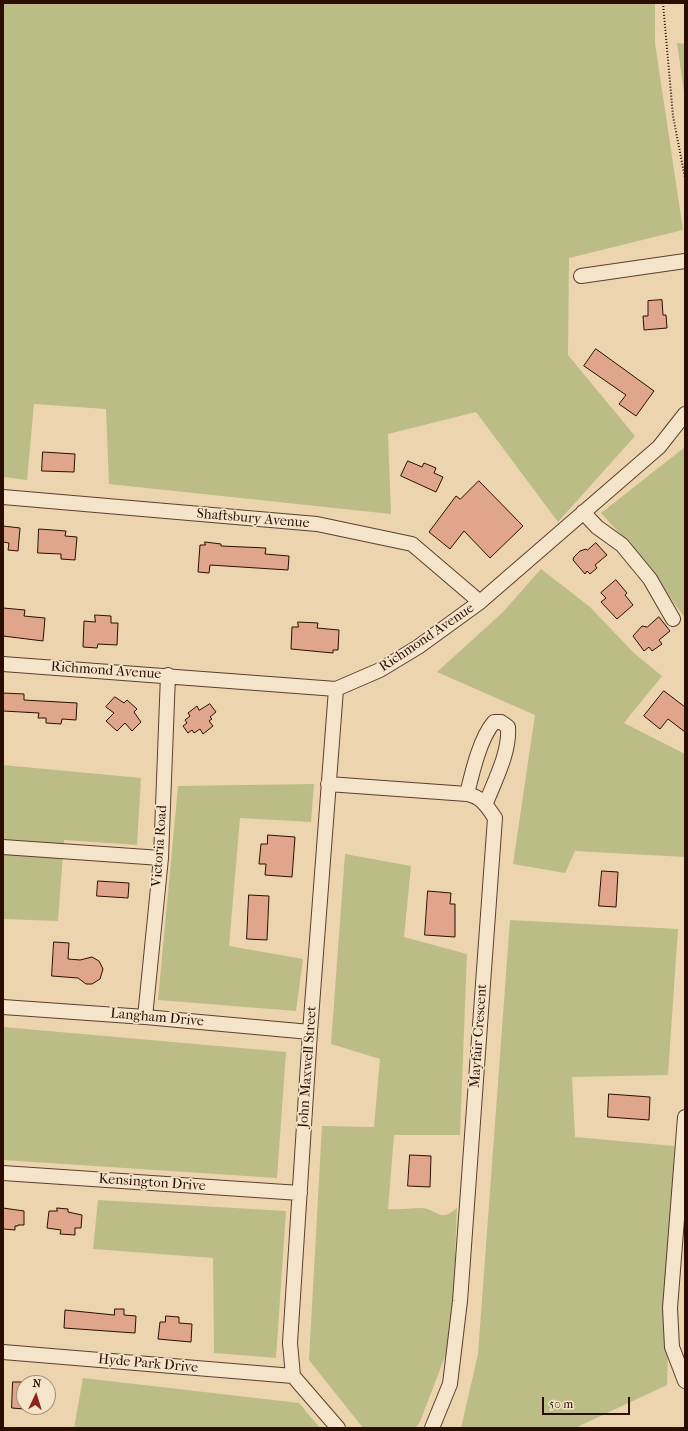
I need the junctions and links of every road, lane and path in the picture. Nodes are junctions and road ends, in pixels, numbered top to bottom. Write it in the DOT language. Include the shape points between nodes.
graph roads {
  1 [pos="663,3"];
  2 [pos="685,178"];
  3 [pos="685,261"];
  4 [pos="581,276"];
  5 [pos="685,414"];
  6 [pos="3,497"];
  7 [pos="583,512"];
  8 [pos="480,602"];
  9 [pos="673,618"];
  10 [pos="3,664"];
  11 [pos="168,675"];
  12 [pos="336,689"];
  13 [pos="328,784"];
  14 [pos="467,794"];
  15 [pos="486,803"];
  16 [pos="3,847"];
  17 [pos="161,858"];
  18 [pos="3,1007"];
  19 [pos="145,1017"];
  20 [pos="310,1032"];
  21 [pos="685,1118"];
  22 [pos="3,1174"];
  23 [pos="300,1193"];
  24 [pos="3,1352"];
  25 [pos="293,1376"];
  26 [pos="685,1381"];
  27 [pos="338,1428"];
  28 [pos="432,1428"];
  1 -- 2 [label="path" via="673,116"];
  3 -- 4 [label="street"];
  5 -- 7 [label="street, Richmond Avenue" via="660,447"];
  6 -- 8 [label="street, Shaftsbury Avenue" via="317,524 412,544"];
  7 -- 8 [label="street, Richmond Avenue"];
  7 -- 9 [label="street" via="597,528 622,545 646,573"];
  8 -- 12 [label="street, Richmond Avenue" via="418,647 380,670"];
  10 -- 11 [label="street, Richmond Avenue"];
  11 -- 12 [label="street, Richmond Avenue"];
  11 -- 17 [label="street, Victoria Road"];
  12 -- 13 [label="street, John Maxwell Street"];
  13 -- 14 [label="street"];
  13 -- 20 [label="street, John Maxwell Street"];
  14 -- 15 [label="street"];
  14 -- 15 [label="street" via="472,772 489,728 494,722 501,722 508,727 509,736"];
  15 -- 28 [label="street, Mayfair Crescent" via="495,818 460,1301 450,1384"];
  16 -- 17 [label="street"];
  17 -- 19 [label="street, Victoria Road"];
  18 -- 19 [label="street, Langham Drive"];
  19 -- 20 [label="street, Langham Drive"];
  20 -- 23 [label="street, John Maxwell Street"];
  21 -- 26 [label="street" via="670,1308 672,1347"];
  22 -- 23 [label="street, Kensington Drive"];
  23 -- 25 [label="street, John Maxwell Street" via="290,1343"];
  24 -- 25 [label="street, Hyde Park Drive"];
  25 -- 27 [label="street"];
}
